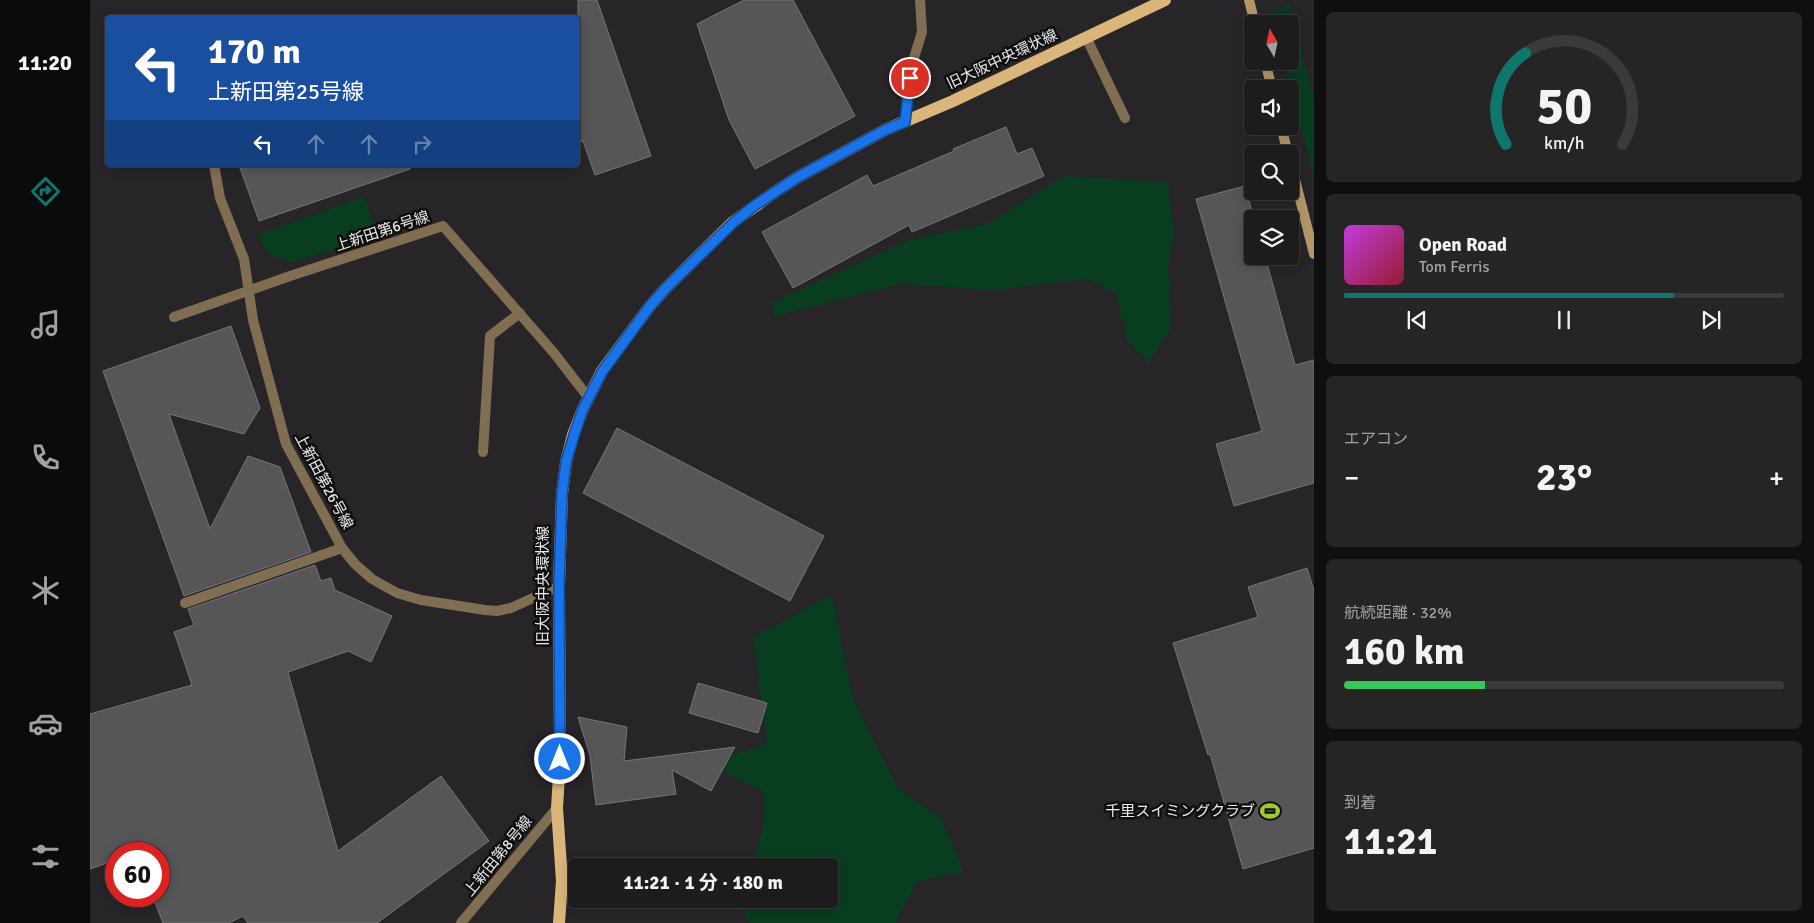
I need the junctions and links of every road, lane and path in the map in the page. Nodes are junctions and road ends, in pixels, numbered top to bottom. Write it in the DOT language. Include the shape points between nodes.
graph roads {
  1 [pos="920,0"];
  2 [pos="1165,0"];
  3 [pos="1249,0"];
  4 [pos="1253,15"];
  5 [pos="1086,37"];
  6 [pos="1125,118"];
  7 [pos="905,122"];
  8 [pos="214,167"];
  9 [pos="1299,195"];
  10 [pos="1314,254"];
  11 [pos="249,291"];
  12 [pos="520,313"];
  13 [pos="174,317"];
  14 [pos="588,397"];
  15 [pos="483,452"];
  16 [pos="342,548"];
  17 [pos="559,586"];
  18 [pos="184,603"];
  19 [pos="557,808"];
  20 [pos="461,923"];
  21 [pos="559,923"];
  1 -- 7 [label="street" via="922,32 913,61"];
  2 -- 5 [label="main road, 旧大阪中央環状線"];
  3 -- 4 [label="main road"];
  5 -- 6 [label="street"];
  5 -- 7 [label="main road, 旧大阪中央環状線"];
  7 -- 14 [label="main road, 旧大阪中央環状線" via="798,177 734,222 650,306 602,372"];
  8 -- 11 [label="street, 上新田第26号線" via="220,198 244,259"];
  9 -- 10 [label="main road"];
  11 -- 12 [label="street, 上新田第6号線" via="443,226"];
  11 -- 13 [label="street, 上新田第6号線"];
  11 -- 16 [label="street, 上新田第26号線" via="253,320 286,444"];
  12 -- 14 [label="street, 上新田第6号線"];
  12 -- 15 [label="street" via="490,336"];
  14 -- 17 [label="main road, 旧大阪中央環状線" via="566,462 560,523"];
  16 -- 17 [label="street, 上新田第26号線" via="372,579 397,593 421,600 497,611 525,603"];
  16 -- 18 [label="street"];
  17 -- 19 [label="main road, 旧大阪中央環状線" via="560,759"];
  19 -- 20 [label="street, 上新田第8号線"];
  19 -- 21 [label="main road, 旧大阪中央環状線" via="562,881"];
}
